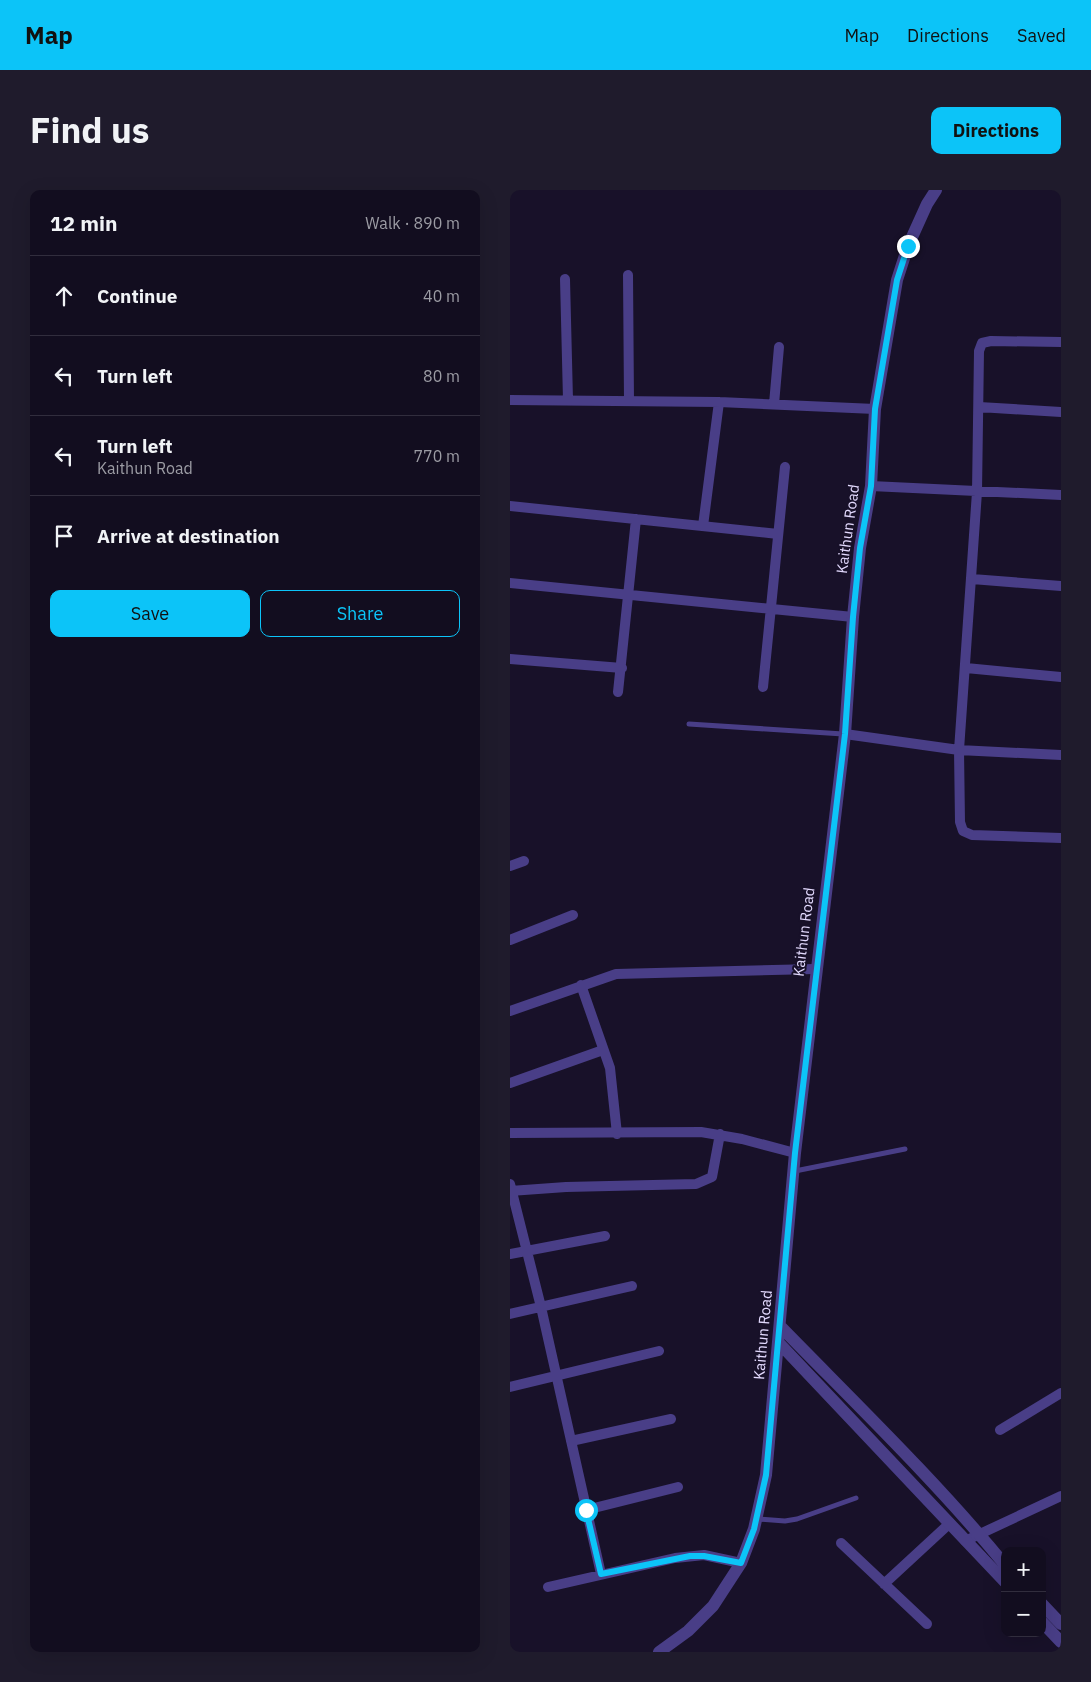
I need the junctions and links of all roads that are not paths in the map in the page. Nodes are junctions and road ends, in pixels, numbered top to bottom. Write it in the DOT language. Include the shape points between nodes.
graph roads {
  1 [pos="936,190"];
  2 [pos="628,275"];
  3 [pos="565,279"];
  4 [pos="1061,342"];
  5 [pos="779,347"];
  6 [pos="510,400"];
  7 [pos="568,400"];
  8 [pos="629,401"];
  9 [pos="719,402"];
  10 [pos="774,404"];
  11 [pos="979,407"];
  12 [pos="875,409"];
  13 [pos="1061,412"];
  14 [pos="786,467"];
  15 [pos="871,486"];
  16 [pos="977,492"];
  17 [pos="1061,495"];
  18 [pos="510,506"];
  19 [pos="636,519"];
  20 [pos="703,526"];
  21 [pos="778,534"];
  22 [pos="972,579"];
  23 [pos="510,583"];
  24 [pos="1061,586"];
  25 [pos="629,595"];
  26 [pos="772,609"];
  27 [pos="853,617"];
  28 [pos="510,659"];
  29 [pos="622,668"];
  30 [pos="966,668"];
  31 [pos="1061,677"];
  32 [pos="763,687"];
  33 [pos="618,692"];
  34 [pos="689,724"];
  35 [pos="845,734"];
  36 [pos="959,750"];
  37 [pos="1061,755"];
  38 [pos="1061,838"];
  39 [pos="524,861"];
  40 [pos="510,866"];
  41 [pos="573,915"];
  42 [pos="510,940"];
  43 [pos="815,969"];
  44 [pos="582,985"];
  45 [pos="511,1008"];
  46 [pos="603,1050"];
  47 [pos="510,1084"];
  48 [pos="510,1132"];
  49 [pos="617,1134"];
  50 [pos="720,1134"];
  51 [pos="904,1149"];
  52 [pos="795,1153"];
  53 [pos="794,1171"];
  54 [pos="511,1188"];
  55 [pos="606,1236"];
  56 [pos="527,1250"];
  57 [pos="510,1254"];
  58 [pos="632,1286"];
  59 [pos="541,1307"];
  60 [pos="510,1314"];
  61 [pos="780,1326"];
  62 [pos="779,1343"];
  63 [pos="659,1351"];
  64 [pos="556,1376"];
  65 [pos="510,1386"];
  66 [pos="1060,1395"];
  67 [pos="671,1419"];
  68 [pos="1000,1430"];
  69 [pos="571,1440"];
  70 [pos="678,1487"];
  71 [pos="1061,1496"];
  72 [pos="856,1498"];
  73 [pos="586,1510"];
  74 [pos="756,1519"];
  75 [pos="950,1523"];
  76 [pos="980,1534"];
  77 [pos="965,1540"];
  78 [pos="841,1543"];
  79 [pos="1001,1560"];
  80 [pos="741,1563"];
  81 [pos="601,1574"];
  82 [pos="1001,1578"];
  83 [pos="884,1584"];
  84 [pos="548,1587"];
  85 [pos="1046,1608"];
  86 [pos="927,1624"];
  87 [pos="1061,1624"];
  88 [pos="1046,1626"];
  89 [pos="1061,1642"];
  90 [pos="659,1652"];
  1 -- 12 [label="street, Kaithun Road" via="912,238 897,280"];
  2 -- 8 [label="street"];
  3 -- 7 [label="street"];
  4 -- 11 [label="street" via="982,343 979,351"];
  5 -- 10 [label="street"];
  6 -- 7 [label="street"];
  7 -- 8 [label="street"];
  8 -- 9 [label="street"];
  9 -- 10 [label="street"];
  9 -- 20 [label="street"];
  10 -- 12 [label="street"];
  11 -- 13 [label="street"];
  11 -- 16 [label="street"];
  12 -- 15 [label="street, Kaithun Road"];
  14 -- 21 [label="street"];
  15 -- 16 [label="street"];
  15 -- 27 [label="street, Kaithun Road"];
  16 -- 17 [label="street"];
  16 -- 22 [label="street"];
  18 -- 19 [label="street"];
  19 -- 20 [label="street"];
  19 -- 25 [label="street"];
  20 -- 21 [label="street"];
  21 -- 26 [label="street"];
  22 -- 24 [label="street"];
  22 -- 30 [label="street"];
  23 -- 25 [label="street"];
  25 -- 26 [label="street"];
  25 -- 29 [label="street"];
  26 -- 27 [label="street"];
  26 -- 32 [label="street"];
  27 -- 35 [label="street, Kaithun Road"];
  28 -- 29 [label="street"];
  29 -- 33 [label="street"];
  30 -- 31 [label="street"];
  30 -- 36 [label="street"];
  34 -- 35 [label="lane"];
  35 -- 36 [label="street"];
  35 -- 43 [label="street, Kaithun Road"];
  36 -- 37 [label="street"];
  36 -- 38 [label="street" via="960,822 963,831 972,835"];
  39 -- 40 [label="street"];
  41 -- 42 [label="street"];
  43 -- 44 [label="street" via="616,974"];
  43 -- 52 [label="street, Kaithun Road"];
  44 -- 45 [label="street"];
  44 -- 46 [label="street"];
  46 -- 47 [label="street"];
  46 -- 49 [label="street" via="610,1068"];
  48 -- 49 [label="street"];
  49 -- 50 [label="street"];
  50 -- 52 [label="street"];
  50 -- 54 [label="street" via="712,1177 696,1184"];
  51 -- 53 [label="lane"];
  52 -- 53 [label="street, Kaithun Road"];
  53 -- 61 [label="street, Kaithun Road"];
  54 -- 56 [label="street"];
  55 -- 56 [label="street"];
  56 -- 57 [label="street"];
  56 -- 59 [label="street"];
  58 -- 59 [label="street"];
  59 -- 60 [label="street"];
  59 -- 64 [label="street"];
  61 -- 62 [label="street, Kaithun Road"];
  61 -- 76 [label="street"];
  62 -- 74 [label="street, Kaithun Road" via="766,1475"];
  62 -- 75 [label="street"];
  63 -- 64 [label="street"];
  64 -- 65 [label="street"];
  64 -- 69 [label="street"];
  66 -- 68 [label="street"];
  67 -- 69 [label="street"];
  69 -- 73 [label="street"];
  70 -- 73 [label="street"];
  71 -- 76 [label="street"];
  72 -- 74 [label="lane" via="797,1519"];
  73 -- 81 [label="street"];
  74 -- 80 [label="street, Kaithun Road"];
  75 -- 77 [label="street"];
  75 -- 83 [label="street"];
  76 -- 77 [label="street"];
  76 -- 79 [label="street"];
  77 -- 82 [label="street"];
  78 -- 83 [label="street"];
  80 -- 81 [label="street" via="690,1556"];
  80 -- 90 [label="street, Kaithun Road" via="713,1606 688,1631"];
  81 -- 84 [label="street"];
  83 -- 86 [label="street"];
  85 -- 87 [label="street"];
  88 -- 89 [label="street"];
}
